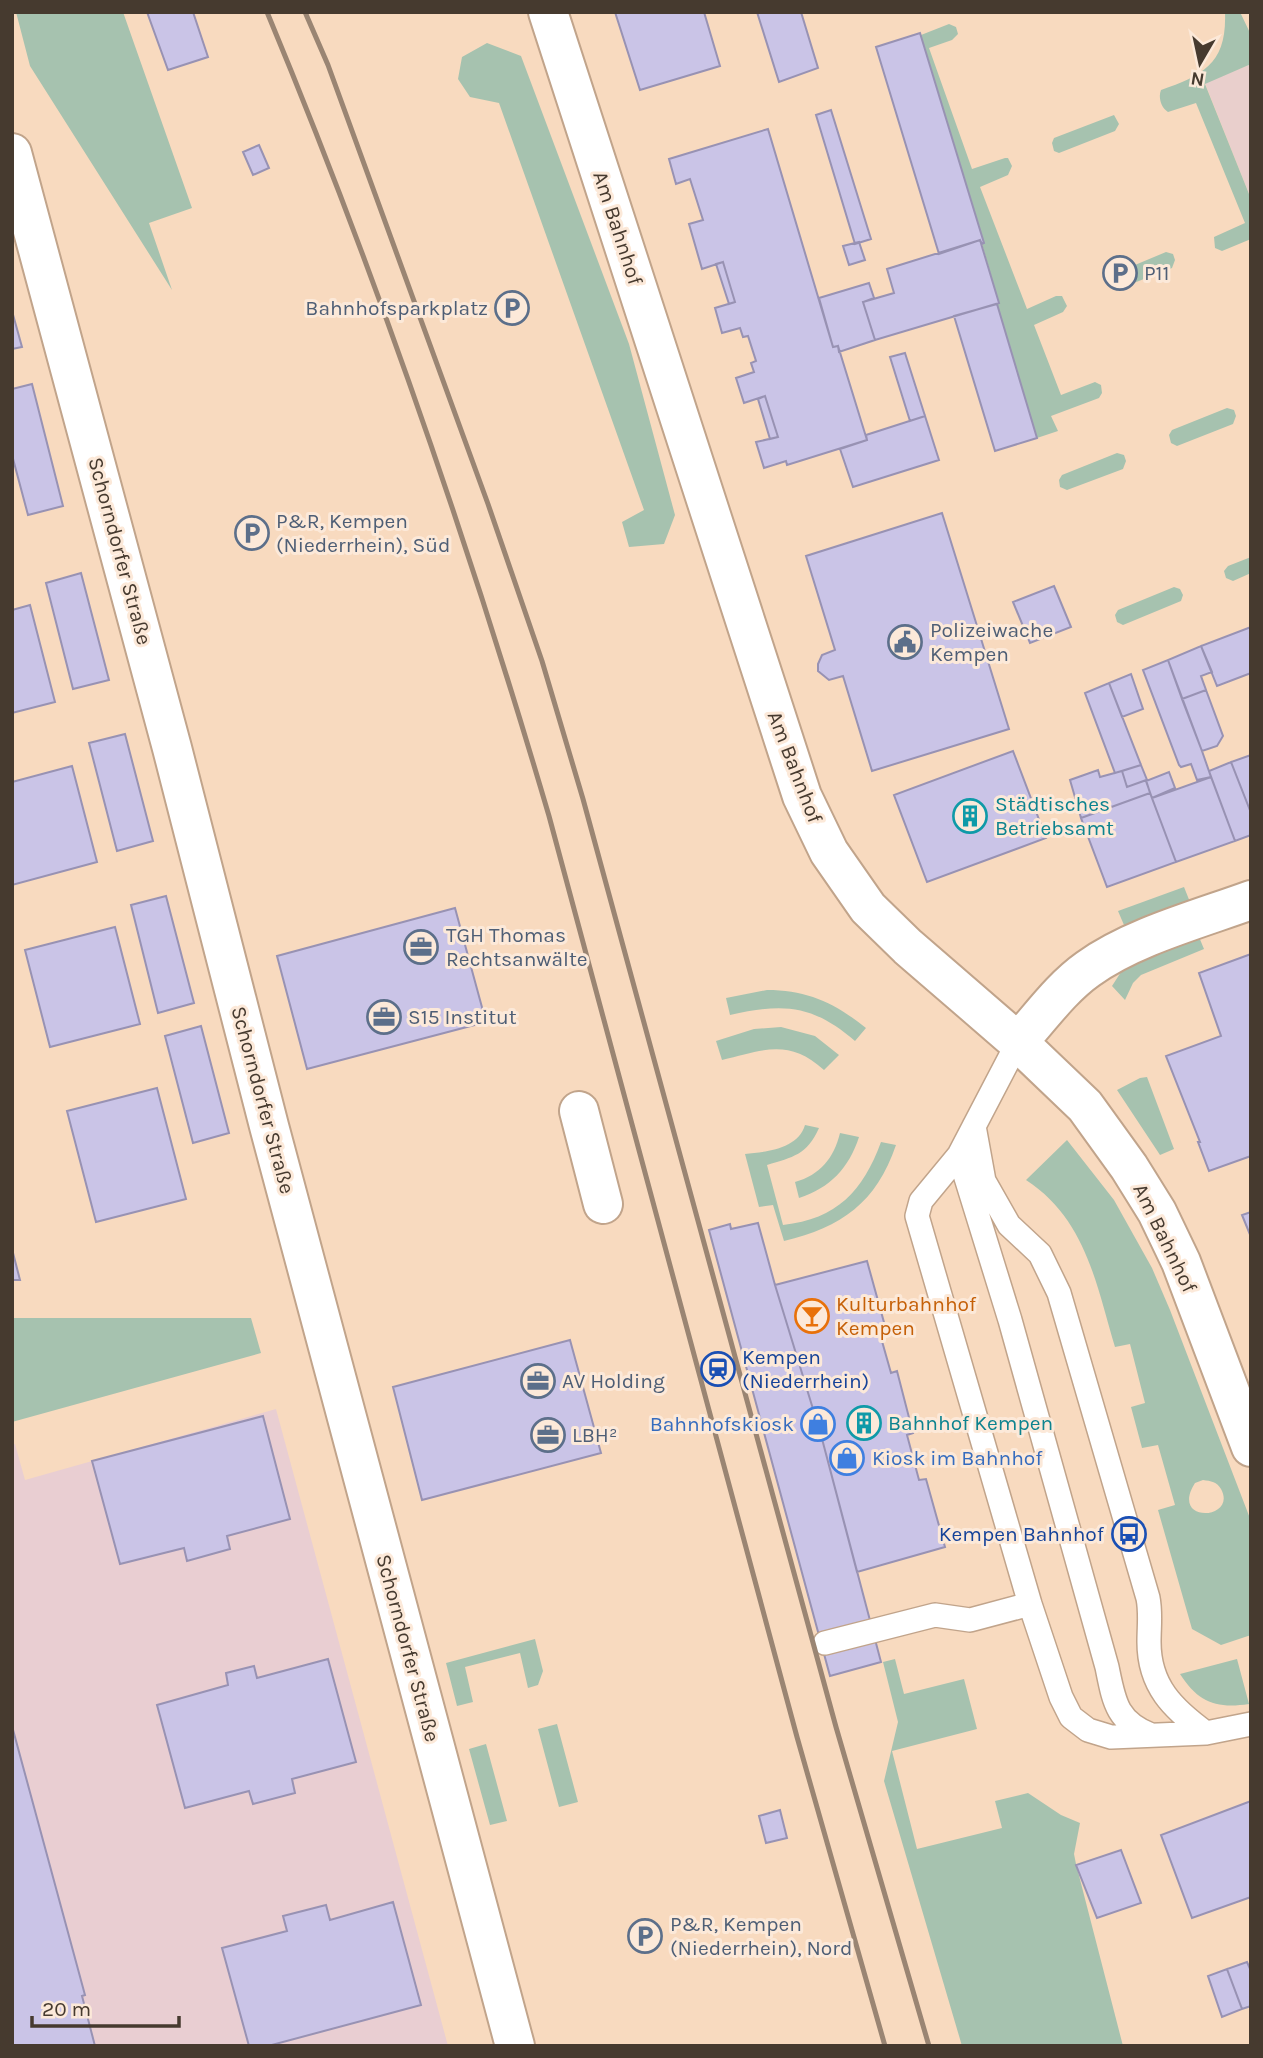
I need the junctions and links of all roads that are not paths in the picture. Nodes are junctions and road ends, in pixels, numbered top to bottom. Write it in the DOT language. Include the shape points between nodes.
graph roads {
  1 [pos="548,12"];
  2 [pos="12,153"];
  3 [pos="1251,900"];
  4 [pos="1018,1042"];
  5 [pos="579,1111"];
  6 [pos="974,1126"];
  7 [pos="959,1155"];
  8 [pos="603,1204"];
  9 [pos="1251,1447"];
  10 [pos="1030,1604"];
  11 [pos="825,1643"];
  12 [pos="1251,1724"];
  13 [pos="1206,1733"];
  14 [pos="1154,1736"];
  15 [pos="515,2046"];
  1 -- 4 [label="street, Am Bahnhof" via="802,796 829,852 867,908"];
  2 -- 15 [label="street, Schorndorfer Straße"];
  3 -- 4 [label="street" via="1121,948 1098,962 1058,996"];
  4 -- 6 [label="lane"];
  4 -- 9 [label="street, Am Bahnhof" via="1085,1106 1157,1212 1181,1262"];
  5 -- 8 [label="street"];
  6 -- 7 [label="lane"];
  6 -- 13 [label="lane" via="984,1181 1009,1225 1040,1254 1059,1293 1147,1598 1152,1668 1176,1711"];
  7 -- 10 [label="lane" via="921,1200 917,1216"];
  7 -- 14 [label="lane" via="1010,1320 1113,1698 1126,1722"];
  10 -- 11 [label="lane" via="970,1620 935,1615"];
  10 -- 14 [label="lane" via="1070,1717 1088,1730 1111,1737"];
  12 -- 13 [label="lane"];
  13 -- 14 [label="lane"];
}
